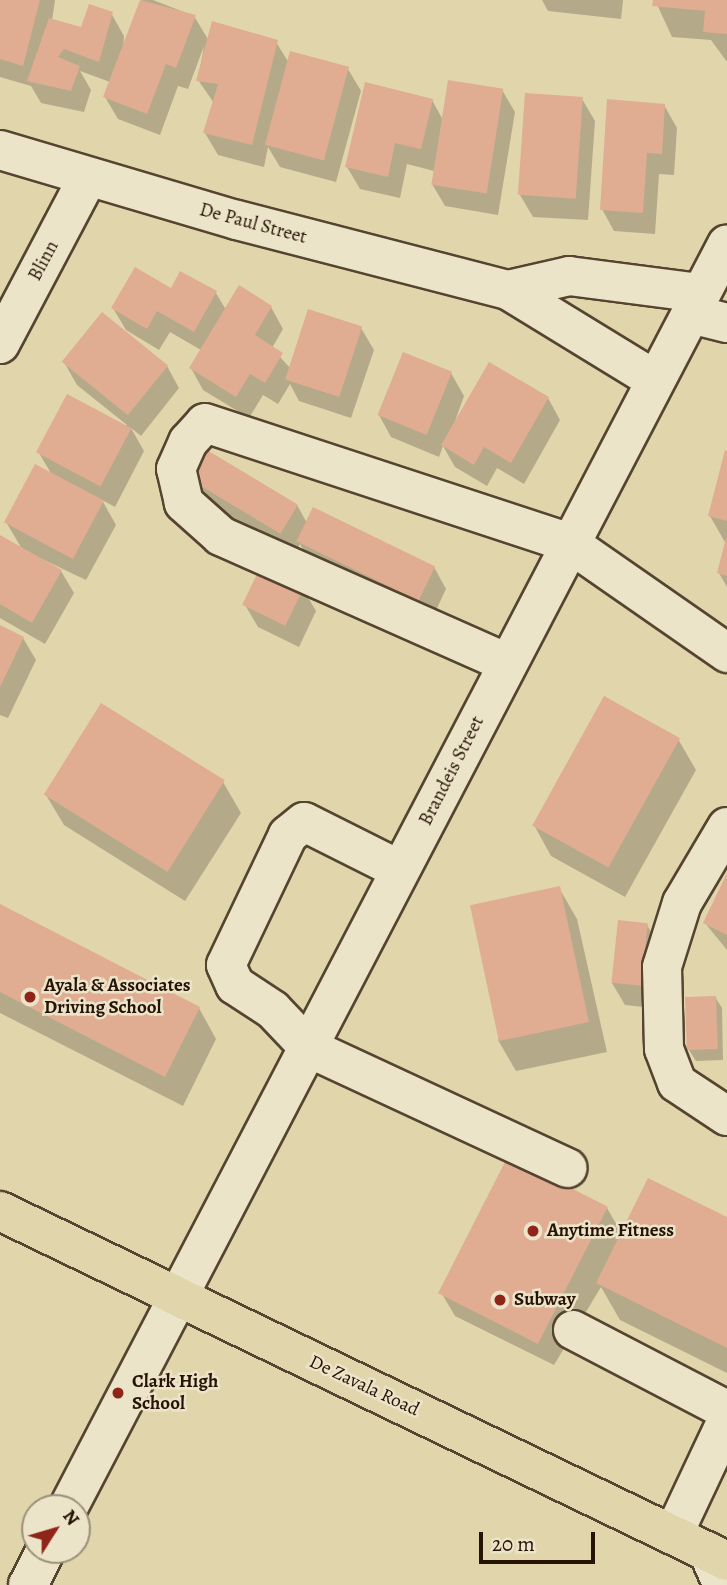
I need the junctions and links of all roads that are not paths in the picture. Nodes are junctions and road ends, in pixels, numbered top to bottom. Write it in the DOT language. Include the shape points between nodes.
graph roads {
  1 [pos="0,150"];
  2 [pos="88,177"];
  3 [pos="727,244"];
  4 [pos="508,290"];
  5 [pos="706,310"];
  6 [pos="0,344"];
  7 [pos="653,379"];
  8 [pos="569,543"];
  9 [pos="727,653"];
  10 [pos="507,663"];
  11 [pos="727,827"];
  12 [pos="400,870"];
  13 [pos="309,1048"];
  14 [pos="727,1116"];
  15 [pos="568,1168"];
  16 [pos="0,1211"];
  17 [pos="178,1298"];
  18 [pos="573,1330"];
  19 [pos="727,1410"];
  20 [pos="727,1420"];
  21 [pos="75,1494"];
  22 [pos="673,1535"];
  23 [pos="39,1564"];
  24 [pos="720,1566"];
  25 [pos="28,1585"];
  1 -- 2 [label="street, De Paul Street"];
  2 -- 4 [label="street, De Paul Street"];
  2 -- 6 [label="street, Blinn"];
  3 -- 5 [label="street, Brandeis Street"];
  4 -- 5 [label="street, De Paul Street" via="569,276"];
  4 -- 7 [label="street, De Paul Street"];
  5 -- 7 [label="street, Brandeis Street"];
  7 -- 8 [label="street, Brandeis Street"];
  8 -- 9 [label="street"];
  8 -- 10 [label="street, Brandeis Street"];
  8 -- 10 [label="street" via="205,423 188,442 176,469 184,503 221,536"];
  10 -- 12 [label="street, Brandeis Street"];
  11 -- 14 [label="street" via="682,903 662,967 664,1049 677,1083"];
  12 -- 13 [label="street, Brandeis Street"];
  12 -- 13 [label="street" via="304,822 288,835 226,965 235,985 274,1010"];
  13 -- 15 [label="street"];
  13 -- 17 [label="street, Brandeis Street"];
  16 -- 17 [label="main road, De Zavala Road"];
  17 -- 21 [label="street, Brandeis Street"];
  17 -- 22 [label="main road, De Zavala Road"];
  18 -- 19 [label="street"];
  20 -- 22 [label="street"];
  22 -- 24 [label="main road, De Zavala Road"];
  23 -- 25 [label="street"];
}
